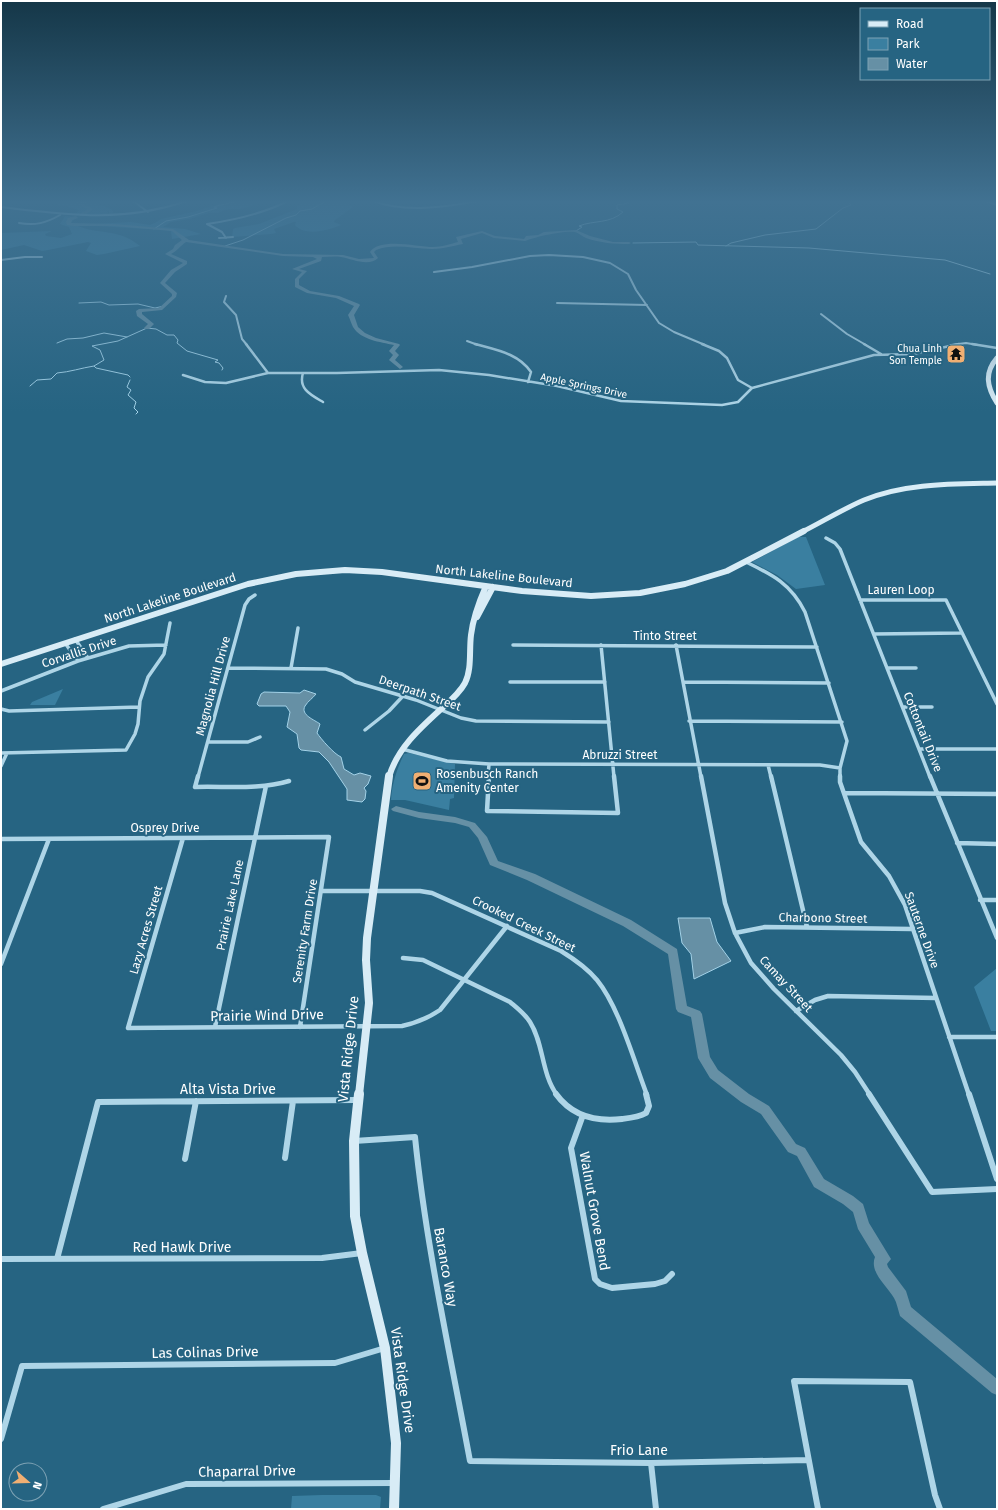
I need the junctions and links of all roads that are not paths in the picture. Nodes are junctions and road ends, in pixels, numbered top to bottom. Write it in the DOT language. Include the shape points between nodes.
graph roads {
  1 [pos="437,271"];
  2 [pos="626,271"];
  3 [pos="434,272"];
  4 [pos="226,296"];
  5 [pos="557,303"];
  6 [pos="647,305"];
  7 [pos="821,314"];
  8 [pos="467,341"];
  9 [pos="997,348"];
  10 [pos="882,354"];
  11 [pos="997,358"];
  12 [pos="268,373"];
  13 [pos="303,373"];
  14 [pos="184,375"];
  15 [pos="528,382"];
  16 [pos="752,388"];
  17 [pos="323,402"];
  18 [pos="996,402"];
  19 [pos="997,483"];
  20 [pos="826,538"];
  21 [pos="746,562"];
  22 [pos="486,586"];
  23 [pos="493,587"];
  24 [pos="254,595"];
  25 [pos="860,600"];
  26 [pos="475,618"];
  27 [pos="170,623"];
  28 [pos="298,628"];
  29 [pos="962,633"];
  30 [pos="874,634"];
  31 [pos="75,639"];
  32 [pos="65,642"];
  33 [pos="166,645"];
  34 [pos="512,645"];
  35 [pos="601,645"];
  36 [pos="676,646"];
  37 [pos="817,647"];
  38 [pos="88,658"];
  39 [pos="78,662"];
  40 [pos="1,664"];
  41 [pos="228,668"];
  42 [pos="291,668"];
  43 [pos="887,668"];
  44 [pos="916,668"];
  45 [pos="510,682"];
  46 [pos="605,682"];
  47 [pos="683,682"];
  48 [pos="829,683"];
  49 [pos="1,691"];
  50 [pos="403,696"];
  51 [pos="997,704"];
  52 [pos="139,707"];
  53 [pos="903,707"];
  54 [pos="932,707"];
  55 [pos="1,709"];
  56 [pos="441,710"];
  57 [pos="689,721"];
  58 [pos="609,722"];
  59 [pos="842,722"];
  60 [pos="365,730"];
  61 [pos="260,737"];
  62 [pos="208,742"];
  63 [pos="402,749"];
  64 [pos="919,749"];
  65 [pos="997,749"];
  66 [pos="1,753"];
  67 [pos="7,753"];
  68 [pos="489,764"];
  69 [pos="613,765"];
  70 [pos="698,765"];
  71 [pos="768,765"];
  72 [pos="1,766"];
  73 [pos="840,768"];
  74 [pos="289,781"];
  75 [pos="266,786"];
  76 [pos="845,793"];
  77 [pos="937,794"];
  78 [pos="997,794"];
  79 [pos="255,837"];
  80 [pos="329,837"];
  81 [pos="183,838"];
  82 [pos="1,839"];
  83 [pos="50,839"];
  84 [pos="957,843"];
  85 [pos="997,844"];
  86 [pos="373,890"];
  87 [pos="321,891"];
  88 [pos="980,900"];
  89 [pos="997,900"];
  90 [pos="507,926"];
  91 [pos="807,927"];
  92 [pos="912,929"];
  93 [pos="735,933"];
  94 [pos="997,938"];
  95 [pos="403,958"];
  96 [pos="1,964"];
  97 [pos="463,980"];
  98 [pos="936,998"];
  99 [pos="796,1011"];
  100 [pos="366,1026"];
  101 [pos="215,1027"];
  102 [pos="300,1027"];
  103 [pos="128,1028"];
  104 [pos="949,1037"];
  105 [pos="997,1037"];
  106 [pos="358,1100"];
  107 [pos="293,1101"];
  108 [pos="196,1102"];
  109 [pos="583,1116"];
  110 [pos="354,1141"];
  111 [pos="286,1158"];
  112 [pos="185,1159"];
  113 [pos="997,1179"];
  114 [pos="997,1189"];
  115 [pos="362,1253"];
  116 [pos="1,1259"];
  117 [pos="57,1259"];
  118 [pos="672,1274"];
  119 [pos="385,1348"];
  120 [pos="1,1439"];
  121 [pos="808,1460"];
  122 [pos="470,1461"];
  123 [pos="651,1463"];
  124 [pos="395,1483"];
  125 [pos="103,1509"];
  126 [pos="394,1509"];
  127 [pos="656,1509"];
  128 [pos="818,1509"];
  129 [pos="940,1509"];
  1 -- 3 [label="street"];
  2 -- 6 [label="street"];
  4 -- 12 [label="street" via="224,302 239,320 238,327 242,339"];
  5 -- 6 [label="street"];
  6 -- 16 [label="street" via="661,325 721,352 727,358 738,380"];
  7 -- 10 [label="street" via="847,334"];
  8 -- 15 [label="street" via="521,361 531,372"];
  9 -- 10 [label="street, Apple Springs Drive" via="966,343 951,344 913,354"];
  10 -- 16 [label="street, Apple Springs Drive"];
  11 -- 18 [label="street" via="989,367 986,377 989,390"];
  12 -- 13 [label="street, Apple Springs Drive"];
  12 -- 14 [label="street, Apple Springs Drive" via="226,383 204,382"];
  13 -- 15 [label="street, Apple Springs Drive" via="428,370 489,375"];
  13 -- 17 [label="street" via="300,378 302,386"];
  15 -- 16 [label="street, Apple Springs Drive" via="639,403 731,404 738,402"];
  19 -- 21 [label="street, North Lakeline Boulevard" via="941,484 880,494"];
  20 -- 25 [label="street, Cottontail Drive" via="840,549"];
  21 -- 23 [label="street, North Lakeline Boulevard" via="727,571 685,584 640,593 564,595"];
  21 -- 37 [label="street, Sauterne Drive" via="778,578 794,592 800,600"];
  22 -- 23 [label="street, North Lakeline Boulevard"];
  22 -- 26 [label="street, Vista Ridge Drive"];
  22 -- 31 [label="street, North Lakeline Boulevard" via="371,571 345,570 296,574 248,584"];
  23 -- 26 [label="street, Vista Ridge Drive"];
  24 -- 41 [label="street, Magnolia Hill Drive" via="245,605"];
  25 -- 29 [label="street, Lauren Loop" via="946,600"];
  25 -- 30 [label="street, Cottontail Drive"];
  26 -- 56 [label="street, Vista Ridge Drive" via="468,673 455,697"];
  27 -- 33 [label="street"];
  28 -- 42 [label="street"];
  29 -- 30 [label="street"];
  29 -- 51 [label="street, Lauren Loop"];
  30 -- 43 [label="street, Cottontail Drive"];
  31 -- 32 [label="street, North Lakeline Boulevard"];
  31 -- 38 [label="street"];
  32 -- 39 [label="street"];
  32 -- 40 [label="street, North Lakeline Boulevard"];
  33 -- 38 [label="street, Corvallis Drive" via="129,646"];
  33 -- 52 [label="street" via="161,660 148,677"];
  34 -- 35 [label="street, Tinto Street"];
  35 -- 36 [label="street, Tinto Street"];
  35 -- 46 [label="street"];
  36 -- 37 [label="street, Tinto Street"];
  36 -- 47 [label="street, Camay Street"];
  37 -- 48 [label="street, Sauterne Drive"];
  38 -- 39 [label="street, Corvallis Drive"];
  39 -- 49 [label="street, Corvallis Drive"];
  41 -- 42 [label="street, Deerpath Street"];
  41 -- 62 [label="street, Magnolia Hill Drive"];
  42 -- 50 [label="street, Deerpath Street" via="332,670 355,682"];
  43 -- 44 [label="street"];
  43 -- 53 [label="street, Cottontail Drive"];
  45 -- 46 [label="street"];
  46 -- 58 [label="street"];
  47 -- 48 [label="street"];
  47 -- 57 [label="street, Camay Street"];
  48 -- 59 [label="street, Sauterne Drive"];
  50 -- 56 [label="street, Deerpath Street"];
  50 -- 60 [label="street"];
  52 -- 55 [label="street" via="83,710"];
  52 -- 67 [label="street" via="138,724 126,750"];
  53 -- 54 [label="street"];
  53 -- 64 [label="street, Cottontail Drive"];
  56 -- 58 [label="street, Deerpath Street" via="476,721"];
  56 -- 63 [label="street, Vista Ridge Drive" via="418,730"];
  57 -- 59 [label="street"];
  57 -- 70 [label="street, Camay Street"];
  58 -- 69 [label="street"];
  59 -- 73 [label="street, Sauterne Drive" via="847,741"];
  61 -- 62 [label="street" via="248,742"];
  62 -- 75 [label="street, Magnolia Hill Drive" via="195,786"];
  63 -- 68 [label="street, Abruzzi Street" via="447,760"];
  63 -- 86 [label="street, Vista Ridge Drive" via="389,775"];
  64 -- 65 [label="street"];
  64 -- 77 [label="street, Cottontail Drive"];
  66 -- 67 [label="street"];
  67 -- 72 [label="street"];
  68 -- 69 [label="street, Abruzzi Street"];
  68 -- 69 [label="street" via="487,811 618,813"];
  69 -- 70 [label="street, Abruzzi Street"];
  70 -- 71 [label="street, Abruzzi Street"];
  70 -- 93 [label="street, Camay Street" via="725,903"];
  71 -- 73 [label="street, Abruzzi Street" via="820,765"];
  71 -- 91 [label="street"];
  73 -- 76 [label="street, Sauterne Drive" via="840,782"];
  74 -- 75 [label="street"];
  75 -- 79 [label="street, Prairie Lake Lane"];
  76 -- 77 [label="street"];
  76 -- 92 [label="street, Sauterne Drive" via="861,842 889,876 904,905"];
  77 -- 78 [label="street"];
  77 -- 84 [label="street, Cottontail Drive"];
  79 -- 80 [label="street, Osprey Drive"];
  79 -- 81 [label="street, Osprey Drive"];
  79 -- 101 [label="street, Prairie Lake Lane"];
  80 -- 87 [label="street, Serenity Farm Drive"];
  81 -- 83 [label="street, Osprey Drive"];
  81 -- 103 [label="street, Lazy Acres Street"];
  82 -- 83 [label="street, Osprey Drive"];
  83 -- 96 [label="street"];
  84 -- 85 [label="street"];
  84 -- 88 [label="street, Cottontail Drive"];
  86 -- 87 [label="street, Crooked Creek Street"];
  86 -- 90 [label="street, Crooked Creek Street" via="432,893"];
  86 -- 100 [label="street, Vista Ridge Drive" via="366,945 369,1003"];
  87 -- 102 [label="street, Serenity Farm Drive"];
  88 -- 89 [label="street"];
  88 -- 94 [label="street, Cottontail Drive"];
  90 -- 97 [label="street, Prairie Wind Drive"];
  90 -- 109 [label="street, Crooked Creek Street" via="575,959 597,980 614,1005 650,1104 649,1108 646,1113 639,1116 602,1120"];
  91 -- 92 [label="street, Charbono Street"];
  91 -- 93 [label="street, Charbono Street" via="765,927"];
  92 -- 98 [label="street, Sauterne Drive"];
  93 -- 99 [label="street, Camay Street" via="751,963"];
  95 -- 97 [label="street" via="423,960"];
  97 -- 100 [label="street, Prairie Wind Drive" via="440,1010 429,1018 402,1026"];
  97 -- 109 [label="street" via="510,1002 525,1013 532,1024 549,1081 555,1092"];
  98 -- 99 [label="street" via="828,996"];
  98 -- 104 [label="street, Sauterne Drive"];
  99 -- 114 [label="street, Camay Street" via="855,1072 932,1192"];
  100 -- 102 [label="street, Prairie Wind Drive"];
  100 -- 106 [label="street, Vista Ridge Drive"];
  101 -- 102 [label="street, Prairie Wind Drive"];
  101 -- 103 [label="street, Prairie Wind Drive"];
  104 -- 105 [label="street"];
  104 -- 113 [label="street, Sauterne Drive"];
  106 -- 107 [label="street, Alta Vista Drive"];
  106 -- 110 [label="street, Vista Ridge Drive"];
  107 -- 108 [label="street, Alta Vista Drive"];
  107 -- 111 [label="street"];
  108 -- 112 [label="street"];
  108 -- 117 [label="street, Alta Vista Drive" via="98,1102"];
  109 -- 118 [label="street, Walnut Grove Bend" via="571,1148 595,1279 600,1284 612,1288 655,1284 665,1281"];
  110 -- 115 [label="street, Vista Ridge Drive" via="355,1216"];
  110 -- 122 [label="street, Baranco Way" via="415,1137 437,1292"];
  115 -- 117 [label="street, Red Hawk Drive" via="322,1258"];
  115 -- 119 [label="street, Vista Ridge Drive"];
  116 -- 117 [label="street, Red Hawk Drive"];
  119 -- 120 [label="street, Las Colinas Drive" via="335,1363 22,1366"];
  119 -- 124 [label="street, Vista Ridge Drive" via="396,1443"];
  121 -- 123 [label="street, Frio Lane"];
  121 -- 128 [label="street"];
  121 -- 129 [label="street" via="794,1381 910,1382"];
  122 -- 123 [label="street, Frio Lane"];
  123 -- 127 [label="street"];
  124 -- 125 [label="street, Chaparral Drive" via="186,1484"];
  124 -- 126 [label="street, Vista Ridge Drive"];
}
